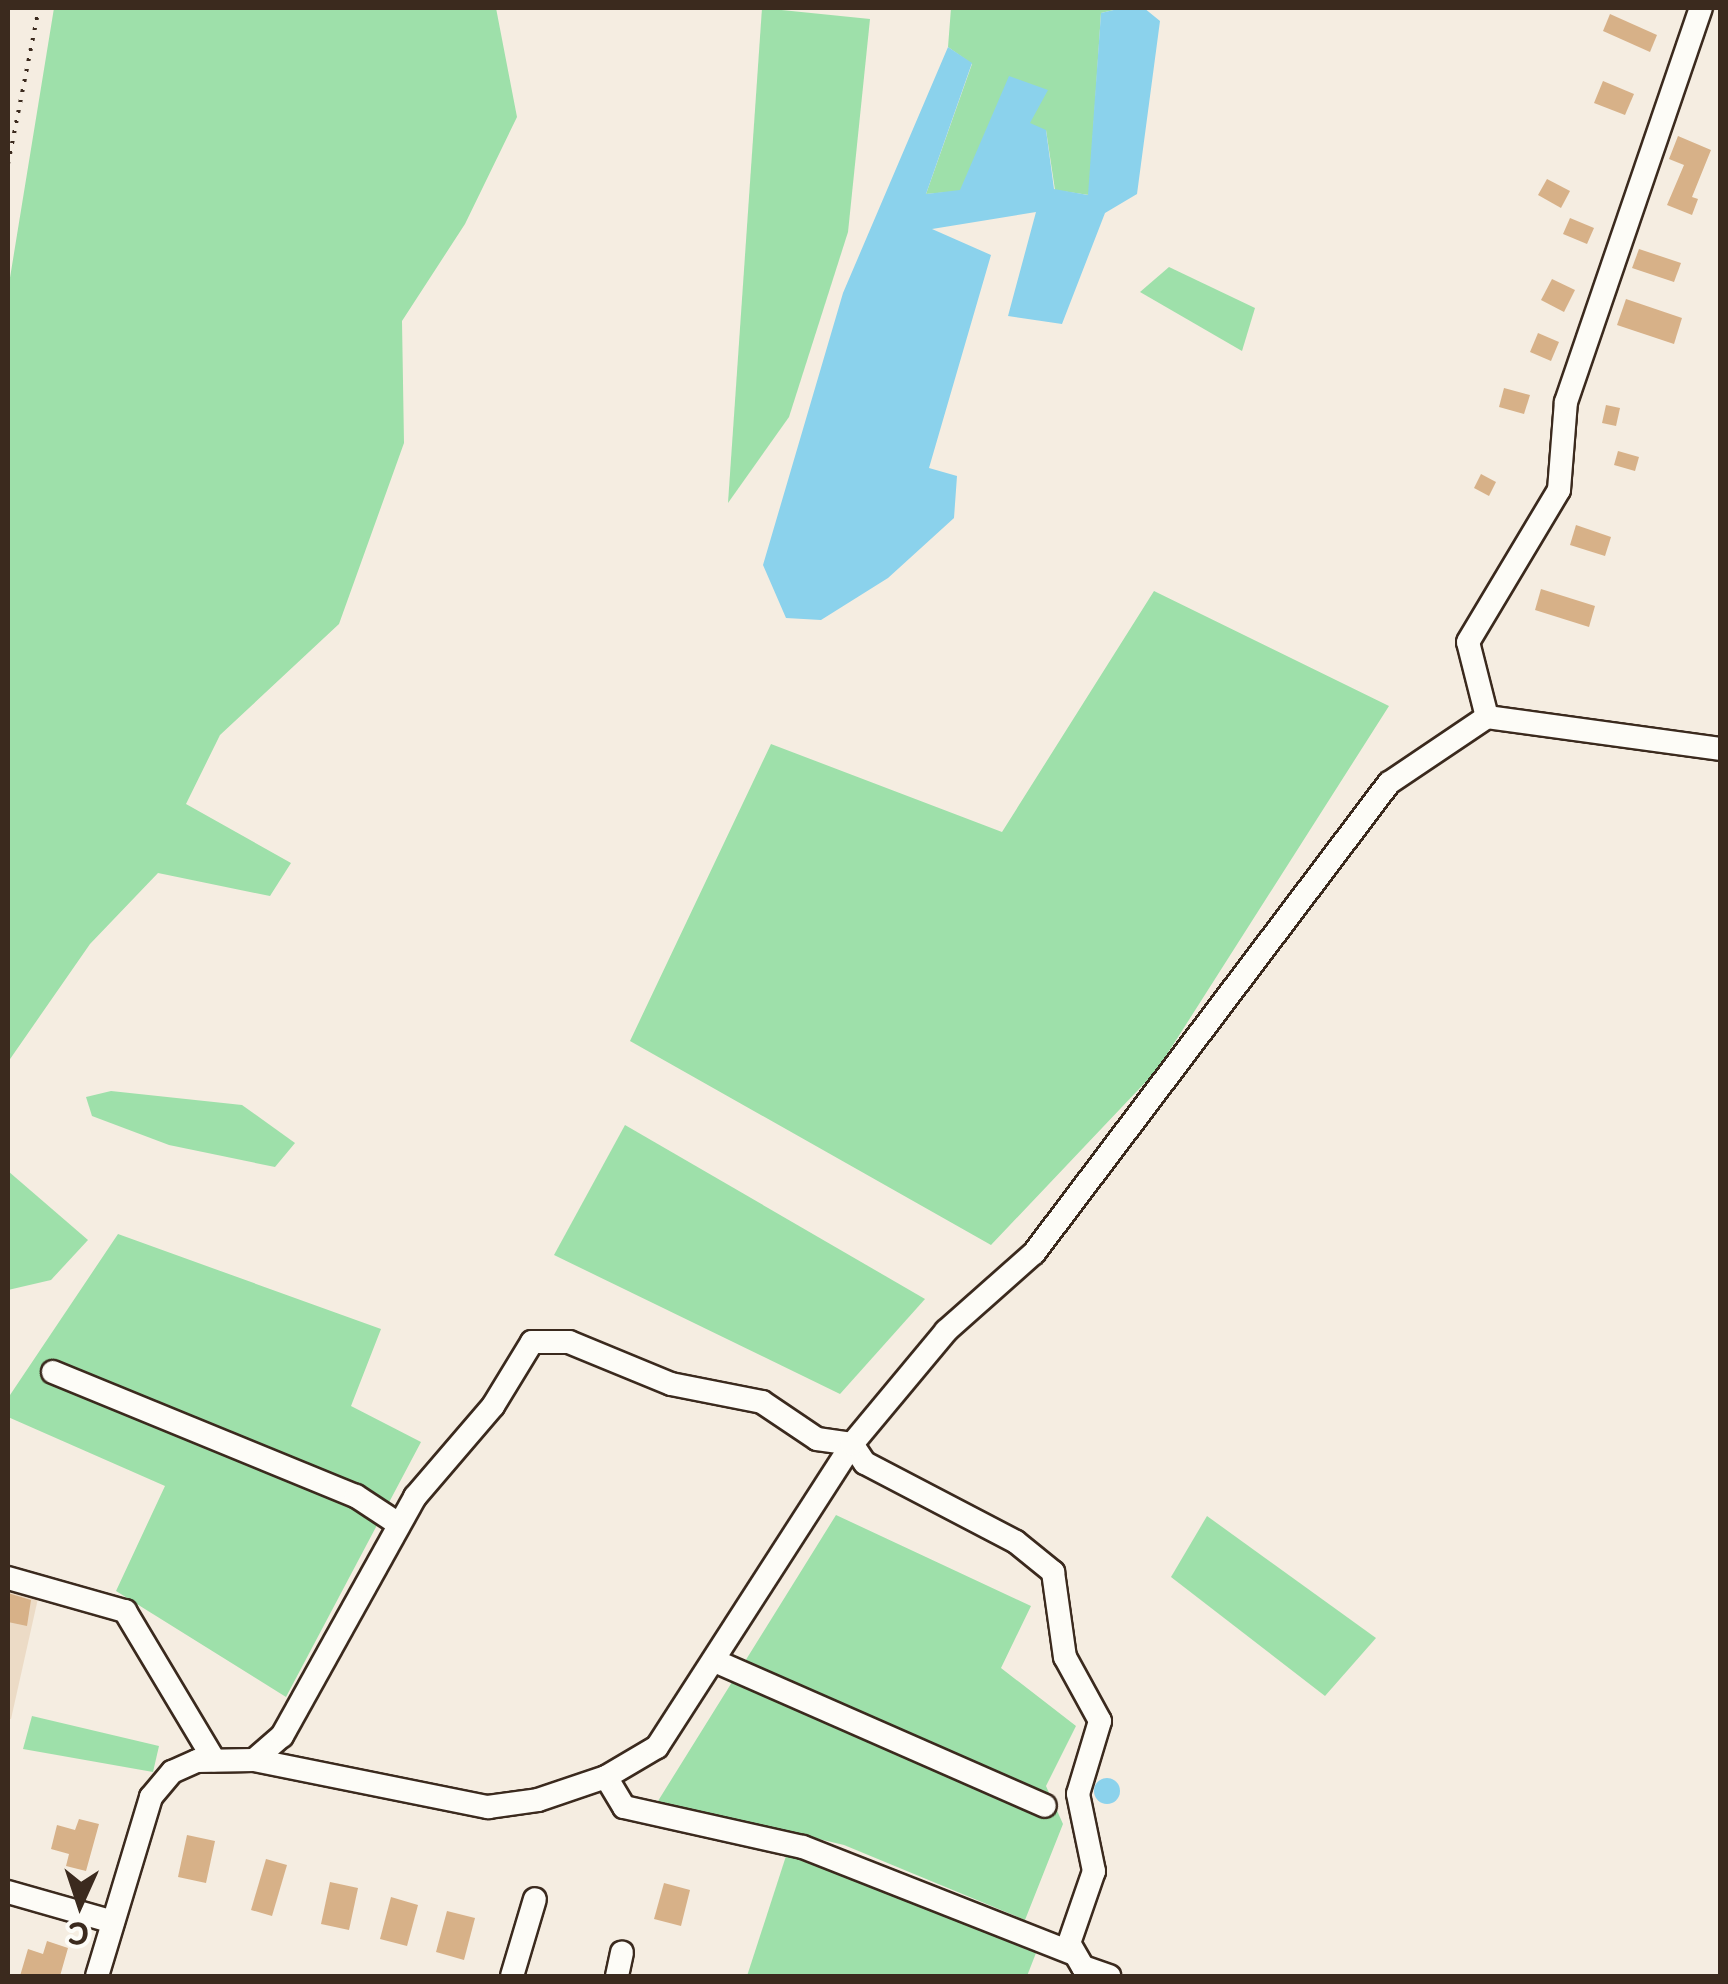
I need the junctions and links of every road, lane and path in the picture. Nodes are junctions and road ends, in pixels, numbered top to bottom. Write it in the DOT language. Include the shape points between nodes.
graph roads {
  1 [pos="39,8"];
  2 [pos="1700,8"];
  3 [pos="8,164"];
  4 [pos="1487,717"];
  5 [pos="1720,750"];
  6 [pos="53,1372"];
  7 [pos="852,1444"];
  8 [pos="397,1524"];
  9 [pos="8,1578"];
  10 [pos="715,1661"];
  11 [pos="214,1760"];
  12 [pos="254,1760"];
  13 [pos="606,1776"];
  14 [pos="1045,1806"];
  15 [pos="8,1892"];
  16 [pos="535,1898"];
  17 [pos="112,1922"];
  18 [pos="622,1952"];
  19 [pos="1072,1953"];
  20 [pos="97,1976"];
  21 [pos="512,1976"];
  22 [pos="616,1976"];
  23 [pos="1109,1976"];
  1 -- 3 [label="path"];
  2 -- 4 [label="street" via="1566,402 1559,490 1468,642"];
  4 -- 5 [label="street"];
  4 -- 7 [label="street" via="1389,784 1034,1253 946,1330"];
  6 -- 8 [label="street" via="356,1496"];
  7 -- 8 [label="street" via="817,1438 762,1402 671,1384 542,1338 532,1342 493,1406"];
  7 -- 10 [label="street"];
  7 -- 19 [label="street" via="865,1464 1016,1542 1053,1572 1065,1657 1100,1721 1078,1794 1080,1819 1095,1851 1068,1943"];
  8 -- 12 [label="street" via="282,1736"];
  9 -- 11 [label="street" via="125,1611"];
  10 -- 13 [label="street" via="657,1747"];
  10 -- 14 [label="street"];
  11 -- 12 [label="street"];
  11 -- 17 [label="street" via="172,1772 159,1783"];
  12 -- 13 [label="street" via="488,1806 538,1800"];
  13 -- 19 [label="street" via="624,1807 802,1847"];
  15 -- 17 [label="street"];
  16 -- 21 [label="street"];
  17 -- 20 [label="street"];
  18 -- 22 [label="street"];
  19 -- 23 [label="street" via="1082,1966"];
}
